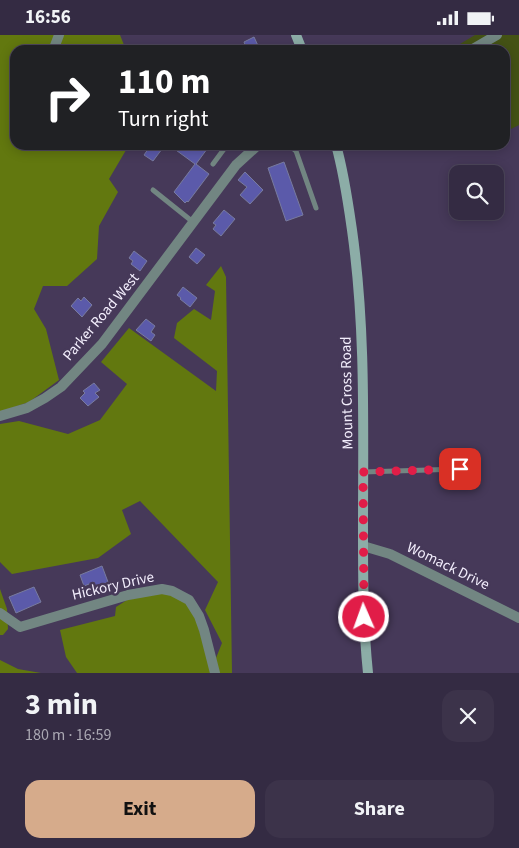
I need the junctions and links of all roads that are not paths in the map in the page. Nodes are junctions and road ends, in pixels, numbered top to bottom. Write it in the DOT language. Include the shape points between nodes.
graph roads {
  1 [pos="497,35"];
  2 [pos="480,45"];
  3 [pos="223,150"];
  4 [pos="246,150"];
  5 [pos="295,150"];
  6 [pos="337,150"];
  7 [pos="213,164"];
  8 [pos="152,190"];
  9 [pos="316,208"];
  10 [pos="194,222"];
  11 [pos="0,416"];
  12 [pos="460,469"];
  13 [pos="363,472"];
  14 [pos="363,546"];
  15 [pos="0,613"];
  16 [pos="519,617"];
  17 [pos="214,673"];
  18 [pos="368,673"];
  1 -- 2 [label="street"];
  3 -- 7 [label="lane"];
  4 -- 10 [label="street, Parker Road West"];
  5 -- 9 [label="lane"];
  6 -- 13 [label="main road, Mount Cross Road" via="346,185 359,281"];
  8 -- 10 [label="lane"];
  10 -- 11 [label="street, Parker Road West" via="113,331 61,387 27,408"];
  12 -- 13 [label="lane"];
  13 -- 14 [label="main road, Mount Cross Road"];
  14 -- 16 [label="street, Womack Drive" via="390,554"];
  14 -- 18 [label="main road, Mount Cross Road"];
  15 -- 17 [label="street, Hickory Drive" via="20,627 128,595 162,589 172,591 189,600 199,616"];
}
